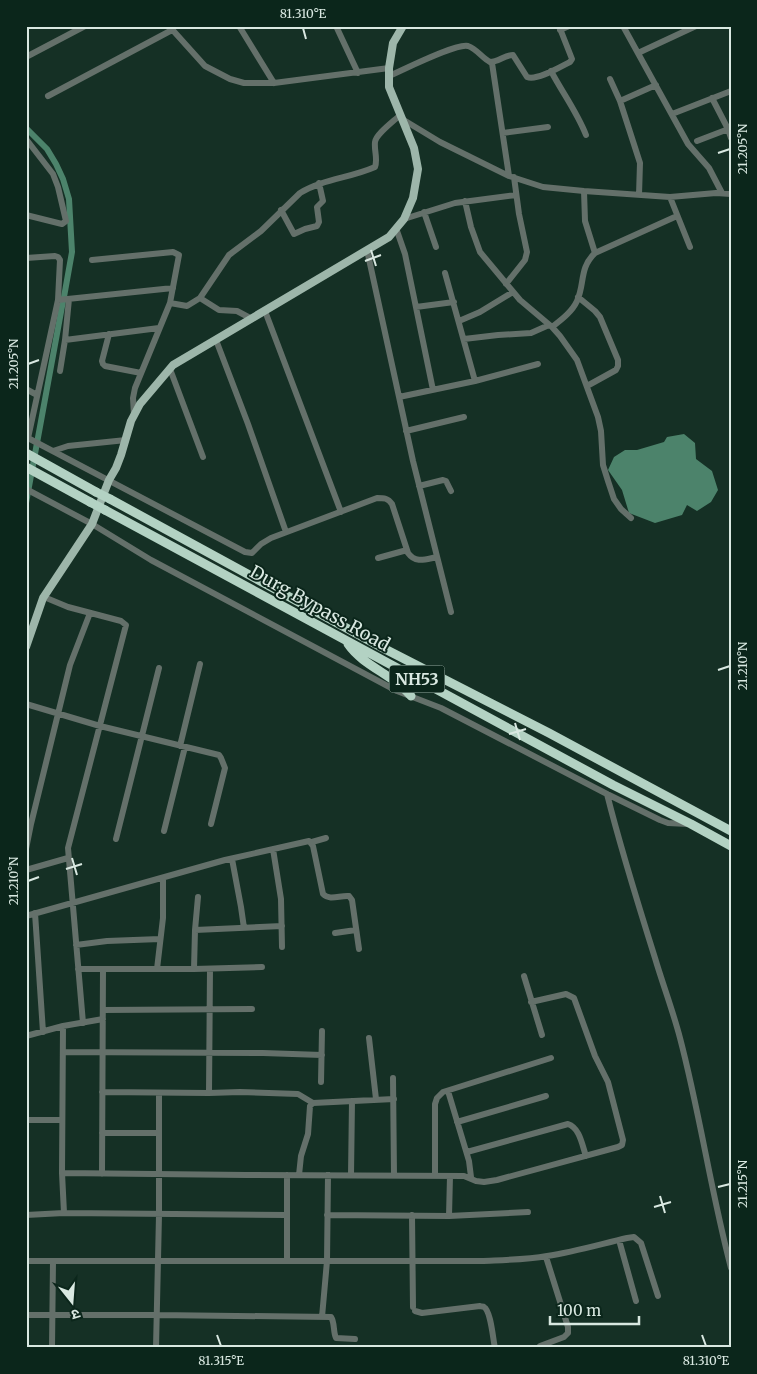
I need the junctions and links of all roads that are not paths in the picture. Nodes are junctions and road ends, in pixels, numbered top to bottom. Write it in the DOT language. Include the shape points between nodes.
graph roads {
  1 [pos="85,26"];
  2 [pos="239,26"];
  3 [pos="336,26"];
  4 [pos="403,26"];
  5 [pos="569,26"];
  6 [pos="623,26"];
  7 [pos="696,26"];
  8 [pos="171,28"];
  9 [pos="560,28"];
  10 [pos="638,52"];
  11 [pos="26,57"];
  12 [pos="492,63"];
  13 [pos="551,71"];
  14 [pos="389,72"];
  15 [pos="358,73"];
  16 [pos="610,78"];
  17 [pos="274,83"];
  18 [pos="656,85"];
  19 [pos="731,91"];
  20 [pos="48,96"];
  21 [pos="712,98"];
  22 [pos="620,101"];
  23 [pos="672,114"];
  24 [pos="401,117"];
  25 [pos="548,127"];
  26 [pos="729,129"];
  27 [pos="503,133"];
  28 [pos="586,135"];
  29 [pos="731,138"];
  30 [pos="26,140"];
  31 [pos="698,141"];
  32 [pos="512,176"];
  33 [pos="319,183"];
  34 [pos="584,191"];
  35 [pos="722,193"];
  36 [pos="731,194"];
  37 [pos="516,195"];
  38 [pos="639,195"];
  39 [pos="670,198"];
  40 [pos="465,201"];
  41 [pos="281,210"];
  42 [pos="424,212"];
  43 [pos="26,215"];
  44 [pos="677,216"];
  45 [pos="404,219"];
  46 [pos="396,228"];
  47 [pos="436,247"];
  48 [pos="690,247"];
  49 [pos="366,250"];
  50 [pos="595,253"];
  51 [pos="26,258"];
  52 [pos="92,260"];
  53 [pos="445,273"];
  54 [pos="506,284"];
  55 [pos="173,288"];
  56 [pos="513,292"];
  57 [pos="578,297"];
  58 [pos="200,298"];
  59 [pos="68,299"];
  60 [pos="58,300"];
  61 [pos="454,302"];
  62 [pos="170,303"];
  63 [pos="416,307"];
  64 [pos="265,311"];
  65 [pos="252,318"];
  66 [pos="459,320"];
  67 [pos="551,326"];
  68 [pos="159,328"];
  69 [pos="110,334"];
  70 [pos="464,339"];
  71 [pos="65,340"];
  72 [pos="216,340"];
  73 [pos="538,364"];
  74 [pos="170,370"];
  75 [pos="60,371"];
  76 [pos="141,373"];
  77 [pos="475,381"];
  78 [pos="587,386"];
  79 [pos="26,389"];
  80 [pos="433,390"];
  81 [pos="37,395"];
  82 [pos="399,397"];
  83 [pos="134,415"];
  84 [pos="464,416"];
  85 [pos="406,431"];
  86 [pos="27,437"];
  87 [pos="126,440"];
  88 [pos="53,451"];
  89 [pos="26,453"];
  90 [pos="203,457"];
  91 [pos="26,467"];
  92 [pos="109,480"];
  93 [pos="419,486"];
  94 [pos="26,489"];
  95 [pos="451,491"];
  96 [pos="341,512"];
  97 [pos="631,518"];
  98 [pos="92,524"];
  99 [pos="286,532"];
  100 [pos="407,550"];
  101 [pos="437,557"];
  102 [pos="378,558"];
  103 [pos="44,597"];
  104 [pos="451,612"];
  105 [pos="90,613"];
  106 [pos="346,640"];
  107 [pos="26,647"];
  108 [pos="200,664"];
  109 [pos="159,668"];
  110 [pos="410,696"];
  111 [pos="26,704"];
  112 [pos="58,714"];
  113 [pos="100,726"];
  114 [pos="143,736"];
  115 [pos="182,746"];
  116 [pos="607,794"];
  117 [pos="211,824"];
  118 [pos="691,824"];
  119 [pos="164,831"];
  120 [pos="731,831"];
  121 [pos="326,838"];
  122 [pos="116,839"];
  123 [pos="312,842"];
  124 [pos="731,846"];
  125 [pos="26,849"];
  126 [pos="273,849"];
  127 [pos="68,858"];
  128 [pos="232,859"];
  129 [pos="26,870"];
  130 [pos="163,878"];
  131 [pos="198,897"];
  132 [pos="73,903"];
  133 [pos="36,913"];
  134 [pos="26,916"];
  135 [pos="282,926"];
  136 [pos="244,928"];
  137 [pos="195,930"];
  138 [pos="356,930"];
  139 [pos="335,932"];
  140 [pos="160,939"];
  141 [pos="76,945"];
  142 [pos="282,947"];
  143 [pos="359,949"];
  144 [pos="262,967"];
  145 [pos="78,969"];
  146 [pos="102,969"];
  147 [pos="157,969"];
  148 [pos="210,969"];
  149 [pos="194,970"];
  150 [pos="524,976"];
  151 [pos="531,1002"];
  152 [pos="209,1009"];
  153 [pos="252,1009"];
  154 [pos="103,1010"];
  155 [pos="103,1018"];
  156 [pos="82,1022"];
  157 [pos="63,1026"];
  158 [pos="322,1031"];
  159 [pos="43,1032"];
  160 [pos="542,1035"];
  161 [pos="26,1036"];
  162 [pos="369,1038"];
  163 [pos="63,1052"];
  164 [pos="102,1052"];
  165 [pos="209,1053"];
  166 [pos="322,1055"];
  167 [pos="551,1058"];
  168 [pos="393,1078"];
  169 [pos="321,1082"];
  170 [pos="448,1091"];
  171 [pos="102,1092"];
  172 [pos="159,1093"];
  173 [pos="209,1093"];
  174 [pos="546,1096"];
  175 [pos="376,1099"];
  176 [pos="394,1099"];
  177 [pos="352,1100"];
  178 [pos="313,1102"];
  179 [pos="26,1120"];
  180 [pos="62,1120"];
  181 [pos="457,1122"];
  182 [pos="159,1133"];
  183 [pos="102,1134"];
  184 [pos="466,1152"];
  185 [pos="586,1156"];
  186 [pos="62,1173"];
  187 [pos="102,1174"];
  188 [pos="159,1174"];
  189 [pos="286,1175"];
  190 [pos="299,1175"];
  191 [pos="328,1175"];
  192 [pos="351,1175"];
  193 [pos="394,1175"];
  194 [pos="434,1176"];
  195 [pos="450,1176"];
  196 [pos="471,1178"];
  197 [pos="528,1212"];
  198 [pos="64,1214"];
  199 [pos="26,1215"];
  200 [pos="159,1215"];
  201 [pos="286,1215"];
  202 [pos="327,1215"];
  203 [pos="412,1215"];
  204 [pos="449,1216"];
  205 [pos="619,1240"];
  206 [pos="546,1256"];
  207 [pos="287,1260"];
  208 [pos="327,1260"];
  209 [pos="412,1260"];
  210 [pos="26,1261"];
  211 [pos="52,1261"];
  212 [pos="157,1262"];
  213 [pos="731,1268"];
  214 [pos="658,1296"];
  215 [pos="636,1301"];
  216 [pos="26,1315"];
  217 [pos="52,1315"];
  218 [pos="157,1315"];
  219 [pos="322,1317"];
  220 [pos="356,1339"];
  221 [pos="540,1346"];
  222 [pos="52,1348"];
  223 [pos="156,1348"];
  224 [pos="495,1348"];
  1 -- 11 [label="street"];
  2 -- 17 [label="street"];
  3 -- 15 [label="street"];
  4 -- 14 [label="main road" via="393,43"];
  5 -- 9 [label="street"];
  6 -- 10 [label="street"];
  7 -- 10 [label="street"];
  8 -- 17 [label="street" via="206,66 218,74 244,83"];
  8 -- 20 [label="street"];
  9 -- 13 [label="street" via="572,59"];
  10 -- 18 [label="street"];
  12 -- 13 [label="street" via="513,55 530,78"];
  12 -- 14 [label="street" via="475,49 464,46"];
  12 -- 27 [label="street"];
  13 -- 28 [label="street"];
  14 -- 15 [label="street"];
  14 -- 24 [label="main road" via="389,88"];
  15 -- 17 [label="street"];
  16 -- 22 [label="street"];
  18 -- 22 [label="street"];
  18 -- 23 [label="street"];
  19 -- 21 [label="street"];
  21 -- 23 [label="street"];
  21 -- 26 [label="street"];
  22 -- 38 [label="street" via="640,163"];
  23 -- 35 [label="street" via="691,149 709,168"];
  24 -- 32 [label="street" via="440,142"];
  24 -- 33 [label="street" via="376,139 374,167"];
  24 -- 45 [label="main road" via="414,148 418,169 413,198"];
  25 -- 27 [label="street"];
  26 -- 29 [label="street"];
  26 -- 31 [label="street"];
  27 -- 32 [label="street"];
  30 -- 43 [label="street" via="53,174 66,221 62,224"];
  32 -- 34 [label="street" via="543,187"];
  32 -- 37 [label="street"];
  33 -- 41 [label="street" via="300,193"];
  33 -- 41 [label="street" via="323,201 317,208 317,226 294,234"];
  34 -- 38 [label="street"];
  34 -- 50 [label="street" via="585,221"];
  35 -- 36 [label="street"];
  35 -- 39 [label="street"];
  37 -- 40 [label="street"];
  37 -- 54 [label="street" via="527,252 525,260"];
  38 -- 39 [label="street"];
  39 -- 44 [label="street"];
  40 -- 42 [label="street"];
  40 -- 54 [label="street" via="480,252"];
  41 -- 58 [label="street" via="261,231 229,255"];
  42 -- 45 [label="street"];
  42 -- 47 [label="street"];
  44 -- 48 [label="street"];
  44 -- 50 [label="street"];
  45 -- 46 [label="main road"];
  46 -- 49 [label="main road" via="389,237"];
  46 -- 63 [label="street"];
  49 -- 64 [label="main road"];
  49 -- 82 [label="street"];
  50 -- 57 [label="street" via="585,267"];
  51 -- 60 [label="street" via="58,257"];
  52 -- 55 [label="street" via="176,253 179,257"];
  53 -- 61 [label="street"];
  54 -- 56 [label="street"];
  55 -- 59 [label="street"];
  55 -- 62 [label="street"];
  56 -- 66 [label="street" via="480,312"];
  56 -- 67 [label="street"];
  57 -- 67 [label="street" via="571,310"];
  57 -- 78 [label="street" via="600,318 618,360 616,370"];
  58 -- 62 [label="street" via="187,306"];
  58 -- 65 [label="street" via="219,310 237,310"];
  59 -- 60 [label="street"];
  59 -- 71 [label="street"];
  60 -- 81 [label="street"];
  61 -- 63 [label="street"];
  61 -- 66 [label="street"];
  62 -- 68 [label="street"];
  63 -- 80 [label="street"];
  64 -- 65 [label="main road"];
  64 -- 96 [label="street"];
  65 -- 72 [label="main road"];
  66 -- 70 [label="street"];
  67 -- 70 [label="street" via="527,334"];
  67 -- 78 [label="street" via="577,360"];
  68 -- 69 [label="street"];
  68 -- 76 [label="street"];
  69 -- 71 [label="street"];
  69 -- 76 [label="street" via="103,364"];
  70 -- 77 [label="street"];
  71 -- 75 [label="street"];
  72 -- 74 [label="main road"];
  72 -- 99 [label="street"];
  73 -- 77 [label="street"];
  74 -- 83 [label="main road"];
  74 -- 90 [label="street"];
  76 -- 83 [label="street" via="134,393"];
  77 -- 80 [label="street"];
  78 -- 97 [label="street" via="598,417 603,465 614,499"];
  79 -- 81 [label="street"];
  80 -- 82 [label="street"];
  81 -- 86 [label="street"];
  82 -- 85 [label="street"];
  83 -- 87 [label="main road"];
  84 -- 85 [label="street"];
  85 -- 93 [label="street"];
  86 -- 88 [label="street"];
  87 -- 88 [label="street" via="68,446"];
  87 -- 92 [label="main road"];
  88 -- 92 [label="street"];
  89 -- 120 [label="highway, Durg Bypass Road / NH53, bridge" via="383,648"];
  91 -- 106 [label="highway, Durg Bypass Road / NH53, bridge"];
  92 -- 98 [label="main road"];
  92 -- 99 [label="street" via="244,552 252,553 265,541"];
  93 -- 95 [label="street" via="443,480"];
  93 -- 101 [label="street"];
  94 -- 98 [label="street"];
  96 -- 99 [label="street"];
  96 -- 100 [label="street" via="378,498 389,499"];
  98 -- 103 [label="main road"];
  98 -- 110 [label="street" via="175,573"];
  100 -- 101 [label="street" via="416,560"];
  100 -- 102 [label="street"];
  101 -- 104 [label="street"];
  103 -- 105 [label="street"];
  103 -- 107 [label="main road"];
  105 -- 112 [label="street" via="74,653"];
  105 -- 113 [label="street" via="126,625"];
  106 -- 110 [label="highway" via="364,661 396,681"];
  106 -- 118 [label="highway, Durg Bypass Road / NH53"];
  108 -- 115 [label="street"];
  109 -- 114 [label="street"];
  110 -- 116 [label="street" via="441,708"];
  111 -- 112 [label="street"];
  112 -- 113 [label="street"];
  112 -- 125 [label="street"];
  113 -- 114 [label="street"];
  113 -- 127 [label="street" via="69,840"];
  114 -- 115 [label="street"];
  114 -- 122 [label="street"];
  115 -- 117 [label="street" via="219,755 224,763"];
  115 -- 119 [label="street"];
  116 -- 118 [label="street" via="660,820"];
  116 -- 213 [label="street" via="680,1038"];
  118 -- 124 [label="highway, Durg Bypass Road / NH53"];
  121 -- 123 [label="street"];
  123 -- 126 [label="street"];
  123 -- 138 [label="street" via="323,894 329,898 349,896 354,906"];
  126 -- 128 [label="street"];
  126 -- 135 [label="street"];
  127 -- 129 [label="street"];
  127 -- 132 [label="street"];
  128 -- 130 [label="street"];
  128 -- 136 [label="street"];
  130 -- 132 [label="street"];
  130 -- 140 [label="street"];
  131 -- 137 [label="street"];
  132 -- 133 [label="street"];
  132 -- 141 [label="street"];
  133 -- 134 [label="street"];
  133 -- 159 [label="street"];
  135 -- 136 [label="street"];
  135 -- 142 [label="street"];
  136 -- 137 [label="street"];
  137 -- 149 [label="street"];
  138 -- 139 [label="street"];
  138 -- 143 [label="street"];
  140 -- 141 [label="street"];
  140 -- 147 [label="street"];
  141 -- 145 [label="street"];
  144 -- 148 [label="street"];
  145 -- 146 [label="street"];
  145 -- 156 [label="street"];
  146 -- 147 [label="street"];
  146 -- 154 [label="street"];
  147 -- 149 [label="street"];
  148 -- 149 [label="street"];
  148 -- 152 [label="street"];
  150 -- 151 [label="street"];
  151 -- 160 [label="street"];
  151 -- 185 [label="street" via="566,994 574,998 608,1082 622,1144"];
  152 -- 153 [label="street"];
  152 -- 154 [label="street"];
  152 -- 165 [label="street"];
  154 -- 155 [label="street"];
  155 -- 156 [label="street"];
  155 -- 164 [label="street"];
  156 -- 157 [label="street"];
  157 -- 159 [label="street"];
  157 -- 163 [label="street"];
  158 -- 166 [label="street"];
  159 -- 161 [label="street"];
  162 -- 175 [label="street"];
  163 -- 164 [label="street"];
  163 -- 180 [label="street"];
  164 -- 165 [label="street"];
  164 -- 171 [label="street"];
  165 -- 166 [label="street"];
  165 -- 173 [label="street"];
  166 -- 169 [label="street"];
  167 -- 170 [label="street"];
  168 -- 176 [label="street"];
  170 -- 181 [label="street"];
  170 -- 194 [label="street" via="443,1092 435,1104"];
  171 -- 172 [label="street"];
  171 -- 183 [label="street"];
  172 -- 173 [label="street"];
  172 -- 182 [label="street"];
  173 -- 178 [label="street" via="298,1094"];
  174 -- 181 [label="street"];
  175 -- 176 [label="street"];
  175 -- 177 [label="street"];
  176 -- 193 [label="street"];
  177 -- 178 [label="street"];
  177 -- 192 [label="street"];
  178 -- 190 [label="street"];
  179 -- 180 [label="street"];
  180 -- 186 [label="street"];
  181 -- 184 [label="street"];
  182 -- 183 [label="street"];
  182 -- 188 [label="street"];
  183 -- 187 [label="street"];
  184 -- 185 [label="street" via="568,1124 578,1131"];
  184 -- 196 [label="street"];
  185 -- 196 [label="street" via="497,1180 484,1182"];
  186 -- 187 [label="street"];
  186 -- 198 [label="street"];
  187 -- 188 [label="street"];
  188 -- 189 [label="street"];
  188 -- 200 [label="street"];
  189 -- 190 [label="street"];
  189 -- 201 [label="street"];
  190 -- 191 [label="street"];
  191 -- 192 [label="street"];
  191 -- 202 [label="street"];
  192 -- 193 [label="street"];
  193 -- 194 [label="street"];
  194 -- 195 [label="street"];
  195 -- 196 [label="street"];
  195 -- 204 [label="street"];
  197 -- 204 [label="street"];
  198 -- 199 [label="street"];
  198 -- 200 [label="street"];
  200 -- 201 [label="street"];
  200 -- 212 [label="street"];
  201 -- 207 [label="street"];
  202 -- 203 [label="street"];
  202 -- 208 [label="street"];
  203 -- 204 [label="street"];
  203 -- 209 [label="street"];
  205 -- 206 [label="street"];
  205 -- 214 [label="street" via="634,1237 641,1243"];
  205 -- 215 [label="street"];
  206 -- 209 [label="street" via="481,1261"];
  206 -- 221 [label="street" via="568,1333"];
  207 -- 208 [label="street"];
  207 -- 212 [label="street"];
  208 -- 209 [label="street"];
  208 -- 219 [label="street"];
  209 -- 224 [label="street" via="414,1309 422,1313 484,1307 490,1317"];
  210 -- 211 [label="street"];
  211 -- 212 [label="street"];
  211 -- 217 [label="street"];
  212 -- 218 [label="street"];
  216 -- 217 [label="street"];
  217 -- 218 [label="street"];
  217 -- 222 [label="street"];
  218 -- 219 [label="street"];
  218 -- 223 [label="street"];
  219 -- 220 [label="street" via="332,1318 336,1338"];
}
